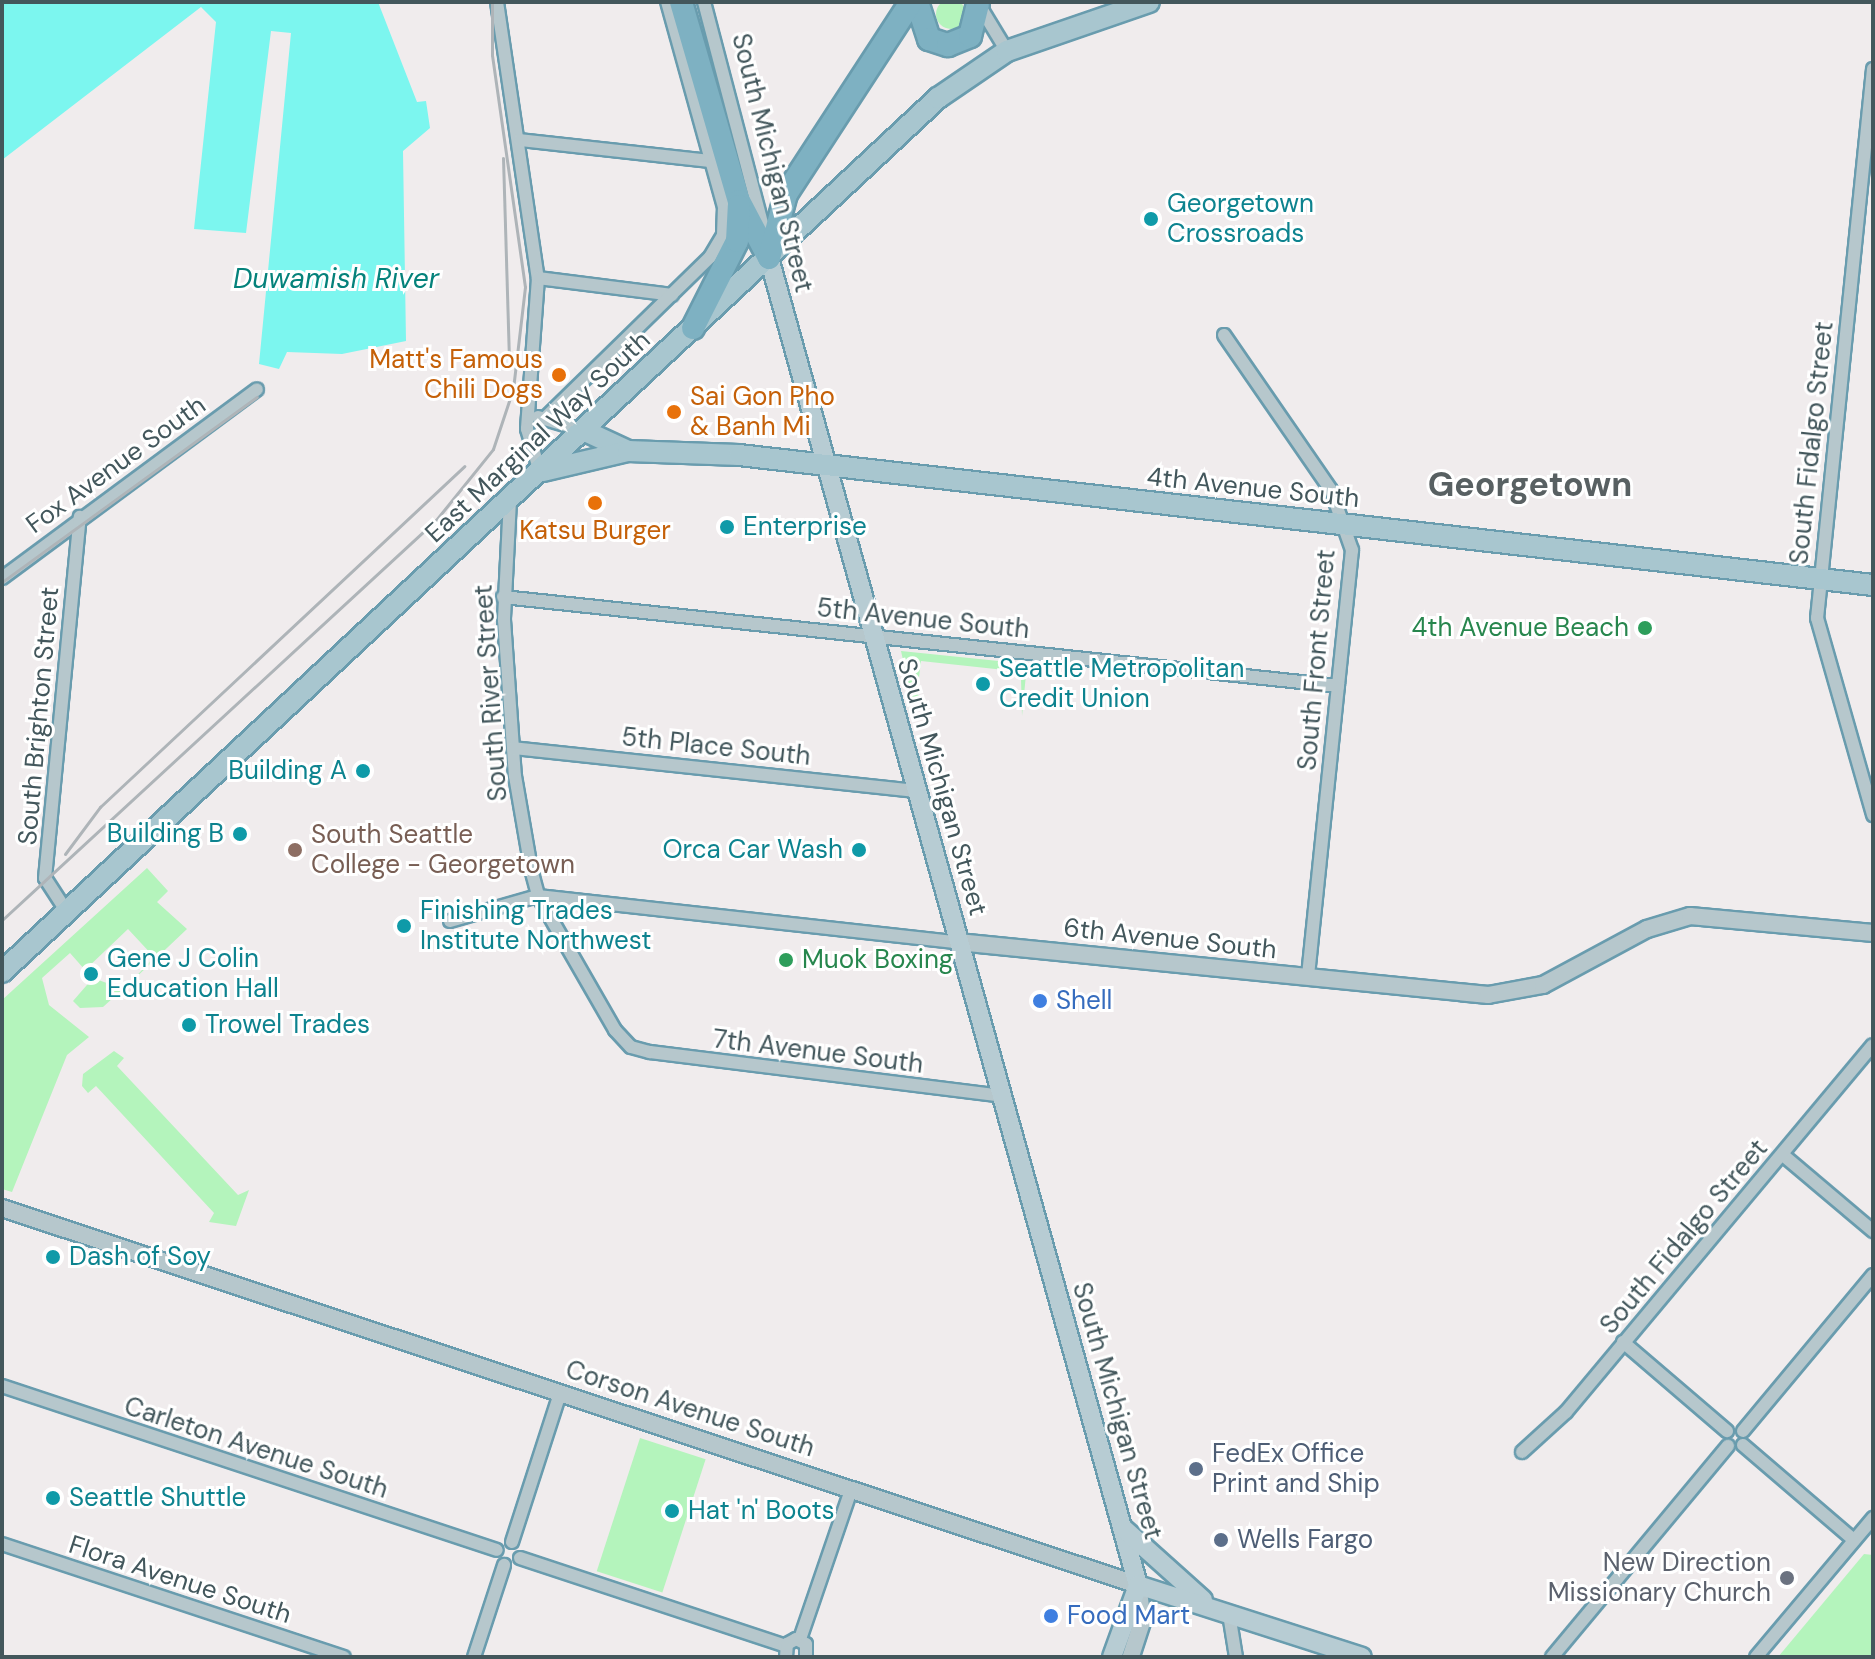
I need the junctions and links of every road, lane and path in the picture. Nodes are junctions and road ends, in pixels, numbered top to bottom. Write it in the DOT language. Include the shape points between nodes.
graph roads {
  1 [pos="497,2"];
  2 [pos="704,2"];
  3 [pos="911,2"];
  4 [pos="917,2"];
  5 [pos="1149,2"];
  6 [pos="676,3"];
  7 [pos="977,3"];
  8 [pos="1007,51"];
  9 [pos="1873,69"];
  10 [pos="520,140"];
  11 [pos="711,161"];
  12 [pos="739,201"];
  13 [pos="769,258"];
  14 [pos="538,278"];
  15 [pos="672,295"];
  16 [pos="693,328"];
  17 [pos="1224,335"];
  18 [pos="257,389"];
  19 [pos="527,413"];
  20 [pos="544,419"];
  21 [pos="585,431"];
  22 [pos="628,451"];
  23 [pos="824,469"];
  24 [pos="540,472"];
  25 [pos="510,500"];
  26 [pos="80,517"];
  27 [pos="1345,524"];
  28 [pos="2,578"];
  29 [pos="1820,579"];
  30 [pos="1873,585"];
  31 [pos="503,597"];
  32 [pos="872,636"];
  33 [pos="1338,686"];
  34 [pos="513,748"];
  35 [pos="915,791"];
  36 [pos="1873,815"];
  37 [pos="538,896"];
  38 [pos="67,912"];
  39 [pos="450,921"];
  40 [pos="1873,933"];
  41 [pos="958,942"];
  42 [pos="2,972"];
  43 [pos="1308,977"];
  44 [pos="1873,1045"];
  45 [pos="631,1047"];
  46 [pos="1002,1096"];
  47 [pos="1783,1155"];
  48 [pos="2,1208"];
  49 [pos="1873,1231"];
  50 [pos="1873,1275"];
  51 [pos="1623,1342"];
  52 [pos="2,1386"];
  53 [pos="560,1393"];
  54 [pos="1727,1431"];
  55 [pos="1743,1438"];
  56 [pos="1728,1446"];
  57 [pos="1522,1452"];
  58 [pos="851,1490"];
  59 [pos="1873,1518"];
  60 [pos="1122,1527"];
  61 [pos="1854,1540"];
  62 [pos="512,1542"];
  63 [pos="2,1544"];
  64 [pos="497,1550"];
  65 [pos="520,1558"];
  66 [pos="504,1565"];
  67 [pos="1138,1585"];
  68 [pos="1223,1612"];
  69 [pos="800,1639"];
  70 [pos="786,1651"];
  71 [pos="1328,1651"];
  72 [pos="810,1656"];
  73 [pos="344,1657"];
  74 [pos="474,1657"];
  75 [pos="1112,1657"];
  76 [pos="1131,1657"];
  77 [pos="1236,1657"];
  78 [pos="1362,1657"];
  79 [pos="1552,1657"];
  80 [pos="1756,1657"];
  1 -- 10 [label="street"];
  2 -- 13 [label="street, South Michigan Street"];
  3 -- 13 [label="highway" via="786,194"];
  4 -- 7 [label="highway" via="929,39 948,45 970,36"];
  5 -- 8 [label="main road, East Marginal Way South"];
  6 -- 11 [label="street"];
  6 -- 12 [label="highway"];
  7 -- 8 [label="street"];
  8 -- 13 [label="main road, East Marginal Way South" via="938,98"];
  9 -- 29 [label="street, South Fidalgo Street"];
  10 -- 11 [label="street"];
  10 -- 14 [label="street"];
  11 -- 15 [label="street, East Marginal Way South" via="724,207 723,235"];
  12 -- 13 [label="highway"];
  12 -- 16 [label="highway" via="737,241"];
  13 -- 16 [label="main road, East Marginal Way South"];
  13 -- 23 [label="main road, South Michigan Street"];
  14 -- 15 [label="street"];
  14 -- 19 [label="street"];
  15 -- 20 [label="street, East Marginal Way South"];
  16 -- 21 [label="main road, East Marginal Way South"];
  17 -- 27 [label="street, South Front Street" via="1326,480"];
  18 -- 26 [label="street, Fox Avenue South"];
  19 -- 20 [label="street, 4th Avenue South"];
  19 -- 24 [label="street"];
  20 -- 21 [label="street, 4th Avenue South"];
  21 -- 22 [label="main road, 4th Avenue South"];
  21 -- 24 [label="main road, East Marginal Way South"];
  22 -- 23 [label="main road, 4th Avenue South" via="739,455"];
  22 -- 24 [label="main road, 4th Avenue South"];
  23 -- 27 [label="main road, 4th Avenue South"];
  23 -- 32 [label="main road, South Michigan Street"];
  24 -- 25 [label="main road, East Marginal Way South"];
  25 -- 31 [label="street, South River Street"];
  25 -- 38 [label="main road, East Marginal Way South"];
  26 -- 28 [label="street, Fox Avenue South"];
  26 -- 38 [label="street, South Brighton Street" via="45,878"];
  27 -- 29 [label="main road, 4th Avenue South"];
  27 -- 33 [label="street, South Front Street" via="1352,550"];
  29 -- 30 [label="main road, 4th Avenue South"];
  29 -- 36 [label="street, South Fidalgo Street" via="1817,618"];
  31 -- 32 [label="street, 5th Avenue South"];
  31 -- 34 [label="street, South River Street"];
  32 -- 33 [label="street, 5th Avenue South"];
  32 -- 35 [label="main road, South Michigan Street"];
  33 -- 43 [label="street, South Front Street"];
  34 -- 35 [label="street, 5th Place South"];
  34 -- 37 [label="street, South River Street"];
  35 -- 41 [label="main road, South Michigan Street"];
  37 -- 39 [label="street, 6th Avenue South"];
  37 -- 41 [label="street, 6th Avenue South"];
  37 -- 45 [label="street, South River Street"];
  38 -- 42 [label="main road, East Marginal Way South"];
  40 -- 43 [label="street, 6th Avenue South" via="1690,916 1647,929 1550,982 1488,995"];
  41 -- 43 [label="street, 6th Avenue South"];
  41 -- 46 [label="main road, South Michigan Street"];
  44 -- 47 [label="street, South Fidalgo Street"];
  45 -- 46 [label="street, 7th Avenue South"];
  46 -- 60 [label="main road, South Michigan Street"];
  47 -- 49 [label="street"];
  47 -- 51 [label="street, South Fidalgo Street"];
  48 -- 53 [label="street, Corson Avenue South"];
  50 -- 55 [label="street"];
  51 -- 54 [label="street"];
  51 -- 57 [label="street, South Fidalgo Street"];
  52 -- 64 [label="street, Carleton Avenue South"];
  53 -- 58 [label="street, Corson Avenue South"];
  53 -- 62 [label="street"];
  54 -- 55 [label="street"];
  54 -- 56 [label="street"];
  55 -- 56 [label="street"];
  55 -- 61 [label="street"];
  56 -- 79 [label="street"];
  58 -- 67 [label="street, Corson Avenue South"];
  58 -- 69 [label="street"];
  59 -- 61 [label="street"];
  60 -- 67 [label="main road, South Michigan Street"];
  60 -- 68 [label="main road"];
  61 -- 80 [label="street"];
  62 -- 64 [label="street"];
  62 -- 65 [label="street"];
  63 -- 73 [label="street, Flora Avenue South"];
  64 -- 66 [label="street"];
  65 -- 66 [label="street"];
  65 -- 70 [label="street"];
  66 -- 74 [label="street"];
  67 -- 68 [label="main road, Corson Avenue South"];
  67 -- 75 [label="main road"];
  67 -- 76 [label="street" via="1143,1619"];
  68 -- 71 [label="main road, Corson Avenue South"];
  68 -- 77 [label="street"];
  69 -- 70 [label="street"];
  69 -- 72 [label="street"];
  71 -- 78 [label="main road, Corson Avenue South"];
}
